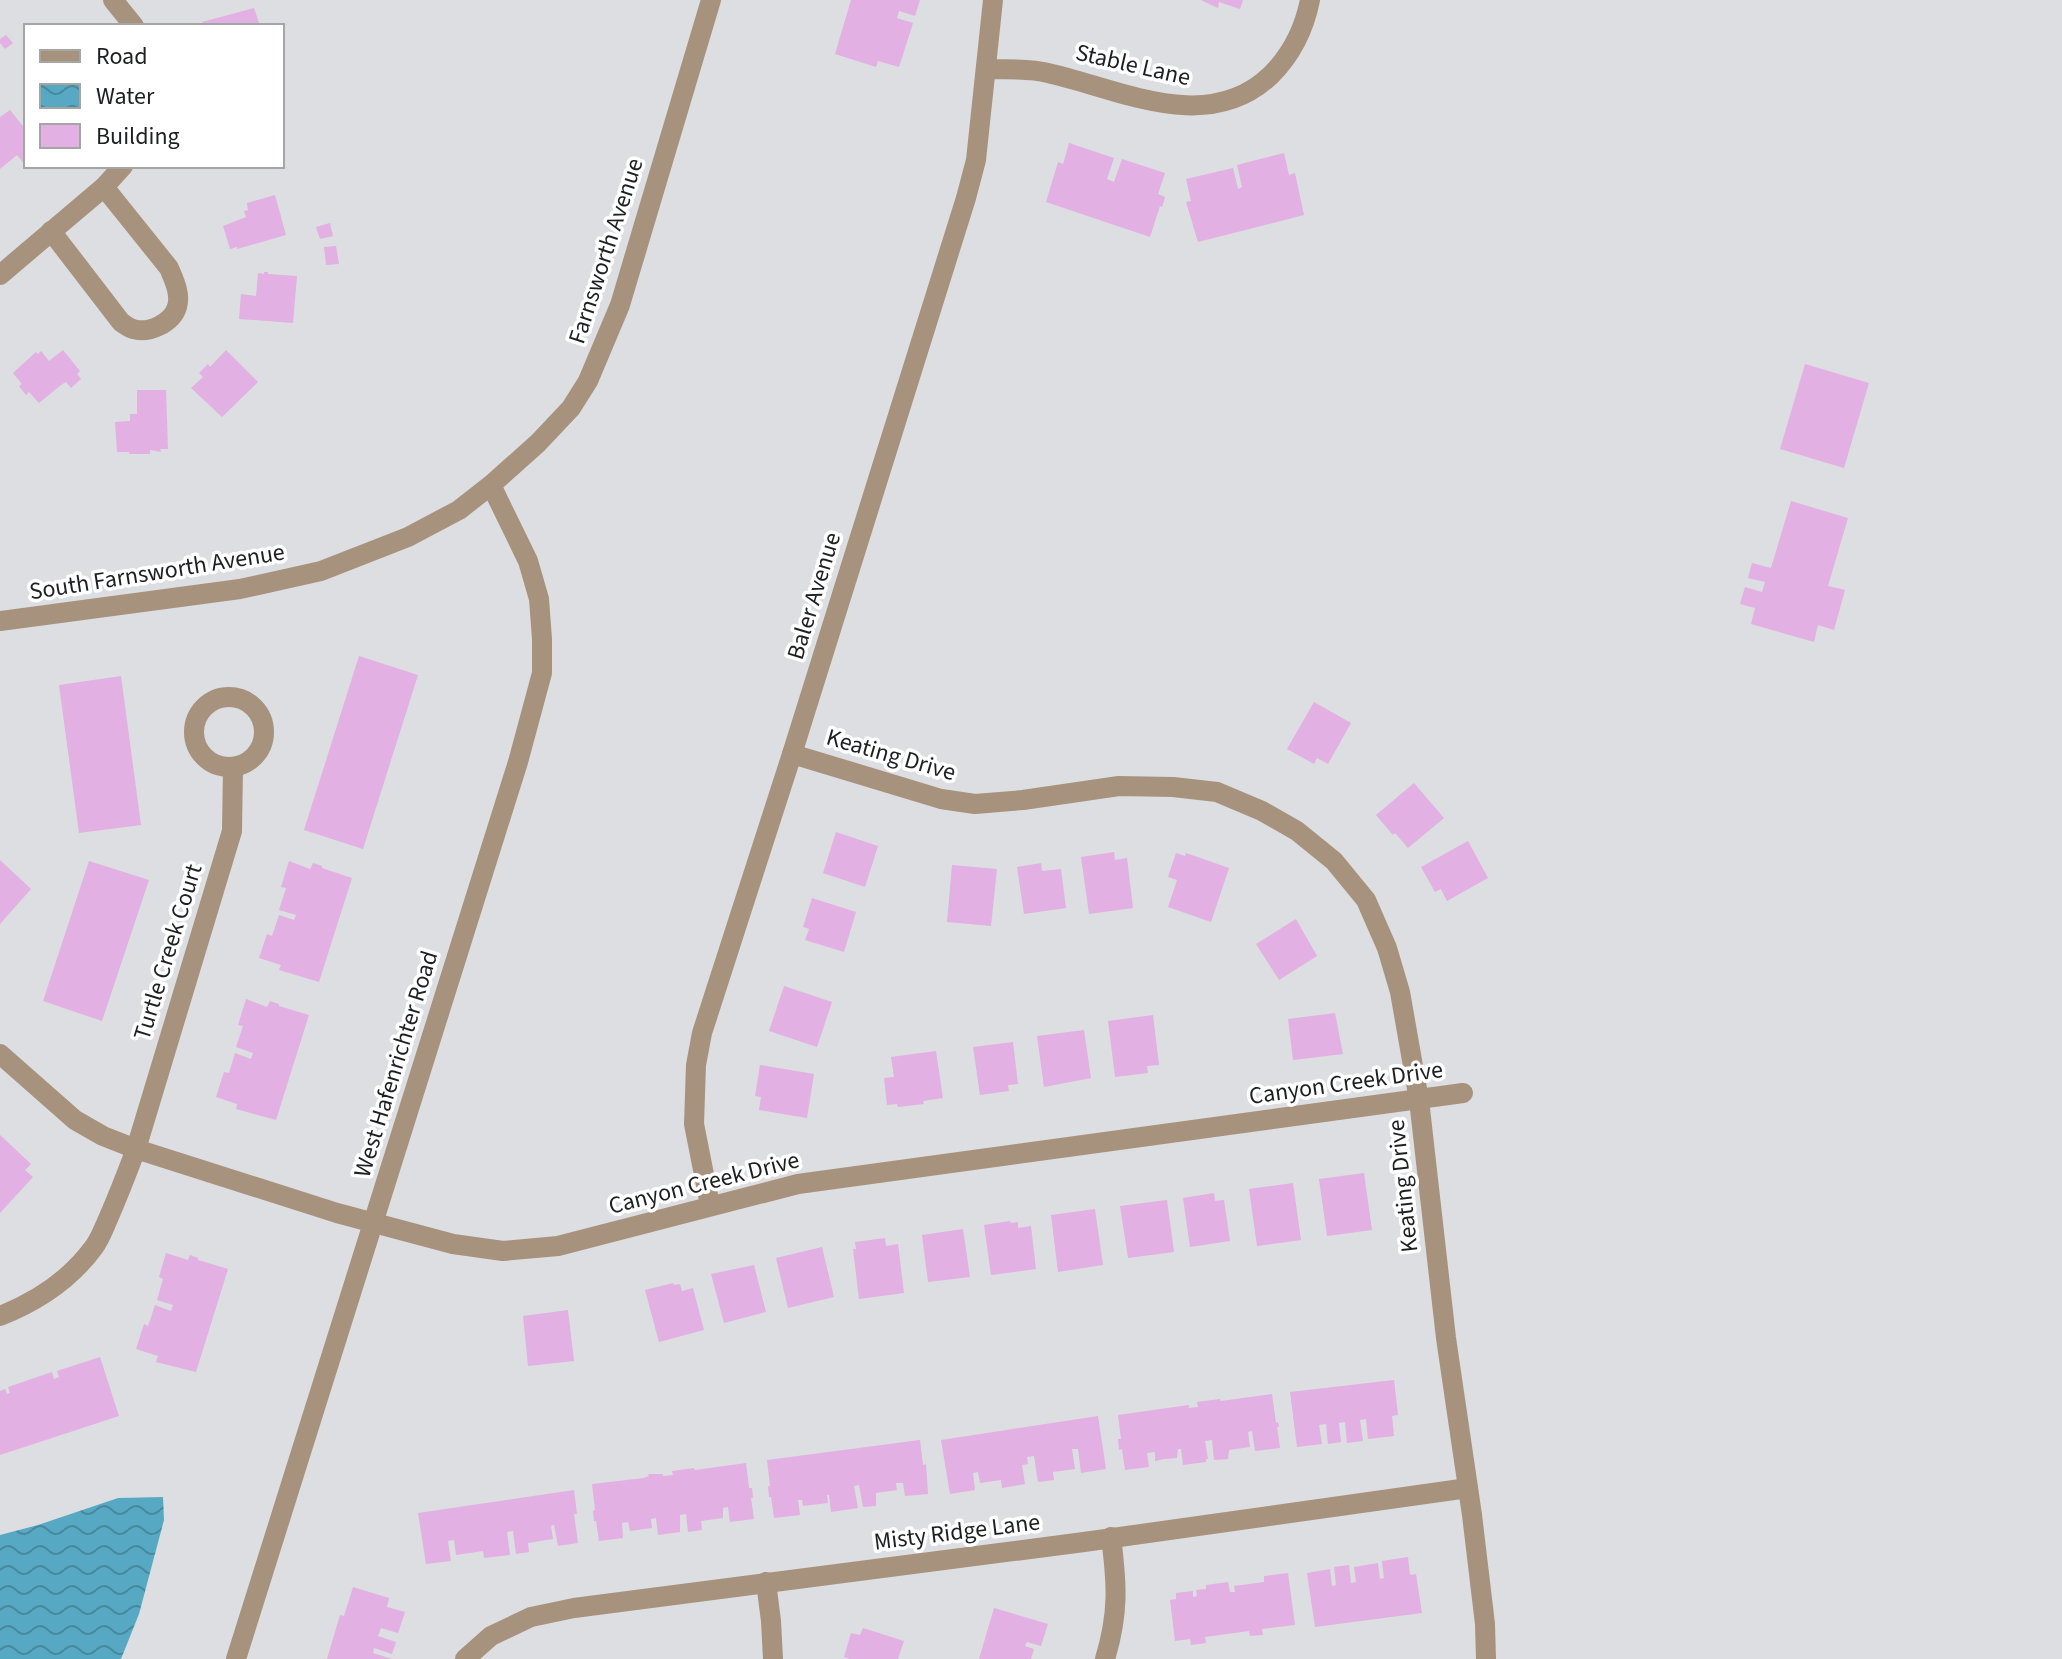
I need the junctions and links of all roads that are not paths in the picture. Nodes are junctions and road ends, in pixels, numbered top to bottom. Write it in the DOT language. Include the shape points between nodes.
graph roads {
  1 [pos="113,0"];
  2 [pos="711,0"];
  3 [pos="993,0"];
  4 [pos="1310,0"];
  5 [pos="132,24"];
  6 [pos="986,69"];
  7 [pos="121,168"];
  8 [pos="104,187"];
  9 [pos="51,231"];
  10 [pos="0,275"];
  11 [pos="491,485"];
  12 [pos="0,621"];
  13 [pos="792,754"];
  14 [pos="233,767"];
  15 [pos="0,1054"];
  16 [pos="1463,1093"];
  17 [pos="1419,1100"];
  18 [pos="136,1149"];
  19 [pos="710,1205"];
  20 [pos="373,1223"];
  21 [pos="0,1316"];
  22 [pos="1468,1488"];
  23 [pos="1111,1537"];
  24 [pos="766,1582"];
  25 [pos="236,1659"];
  26 [pos="465,1659"];
  27 [pos="773,1659"];
  28 [pos="1105,1659"];
  29 [pos="1486,1659"];
  1 -- 5 [label="street"];
  2 -- 11 [label="street, Farnsworth Avenue" via="620,305 588,381 571,408"];
  3 -- 6 [label="street, Baler Avenue"];
  4 -- 6 [label="street, Stable Lane" via="1300,34 1279,67 1250,91 1217,104 1164,104 1044,72"];
  6 -- 13 [label="street, Baler Avenue" via="976,160 966,198"];
  7 -- 8 [label="street"];
  8 -- 9 [label="street"];
  8 -- 9 [label="street" via="169,268 178,297 169,320 133,330 121,322"];
  9 -- 10 [label="street"];
  11 -- 12 [label="street, South Farnsworth Avenue" via="459,510 408,537 321,571 240,589"];
  11 -- 20 [label="street, West Hafenrichter Road" via="528,561 539,599 542,673"];
  13 -- 17 [label="street, Keating Drive" via="941,799 975,804 1119,786 1173,787 1217,792 1262,811 1334,861 1366,900 1400,992"];
  13 -- 19 [label="street, Baler Avenue" via="696,1065 694,1124"];
  14 -- 18 [label="street, Turtle Creek Court" via="232,831"];
  15 -- 18 [label="street, Canyon Creek Drive" via="75,1120"];
  16 -- 17 [label="street, Canyon Creek Drive"];
  17 -- 19 [label="street, Canyon Creek Drive" via="798,1184"];
  17 -- 22 [label="street, Keating Drive"];
  18 -- 20 [label="street, Canyon Creek Drive"];
  18 -- 21 [label="street, Turtle Creek Court" via="96,1245 49,1292"];
  19 -- 20 [label="street, Canyon Creek Drive" via="558,1246 503,1251"];
  20 -- 25 [label="street, West Hafenrichter Road"];
  22 -- 23 [label="street, Misty Ridge Lane"];
  22 -- 29 [label="street, Keating Drive"];
  23 -- 24 [label="street, Misty Ridge Lane"];
  23 -- 28 [label="street" via="1117,1603"];
  24 -- 26 [label="street, Misty Ridge Lane" via="531,1617 491,1636"];
  24 -- 27 [label="street"];
}
